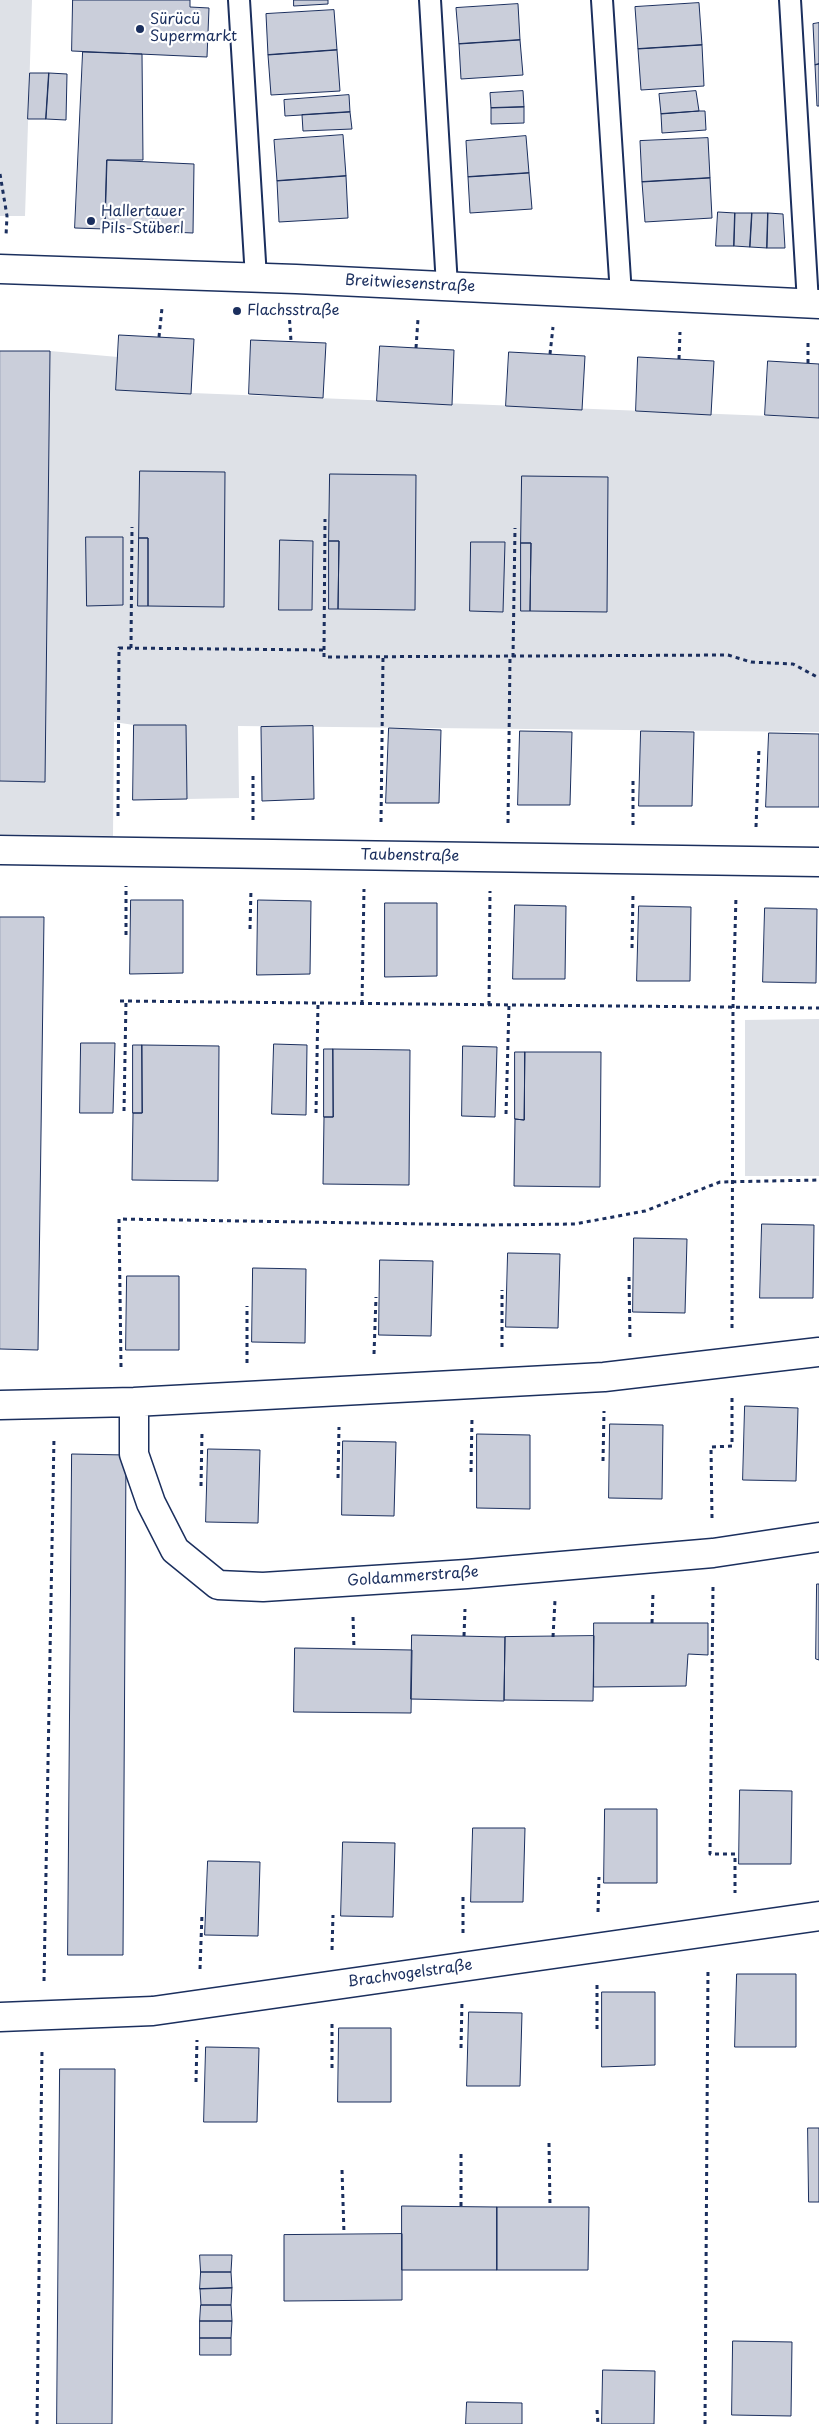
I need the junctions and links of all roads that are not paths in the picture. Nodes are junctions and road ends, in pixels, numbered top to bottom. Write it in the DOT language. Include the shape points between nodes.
graph roads {
  1 [pos="239,0"];
  2 [pos="430,0"];
  3 [pos="602,0"];
  4 [pos="790,0"];
  5 [pos="3,269"];
  6 [pos="256,278"];
  7 [pos="447,286"];
  8 [pos="621,295"];
  9 [pos="814,303"];
  10 [pos="0,850"];
  11 [pos="819,862"];
  12 [pos="819,1352"];
  13 [pos="127,1402"];
  14 [pos="0,1405"];
  15 [pos="819,1537"];
  16 [pos="819,1916"];
  17 [pos="0,2017"];
  1 -- 6 [label="lane"];
  2 -- 7 [label="lane"];
  3 -- 8 [label="lane"];
  4 -- 9 [label="lane"];
  5 -- 6 [label="street, Breitwiesenstraße"];
  6 -- 7 [label="street, Breitwiesenstraße"];
  7 -- 8 [label="street, Breitwiesenstraße"];
  8 -- 9 [label="street, Breitwiesenstraße"];
  10 -- 11 [label="street, Taubenstraße"];
  12 -- 13 [label="street" via="617,1375"];
  13 -- 14 [label="street"];
  13 -- 15 [label="street, Goldammerstraße" via="134,1454 151,1503 175,1550 218,1585 272,1586 466,1574 713,1553"];
  16 -- 17 [label="street, Brachvogelstraße" via="153,2011"];
}
